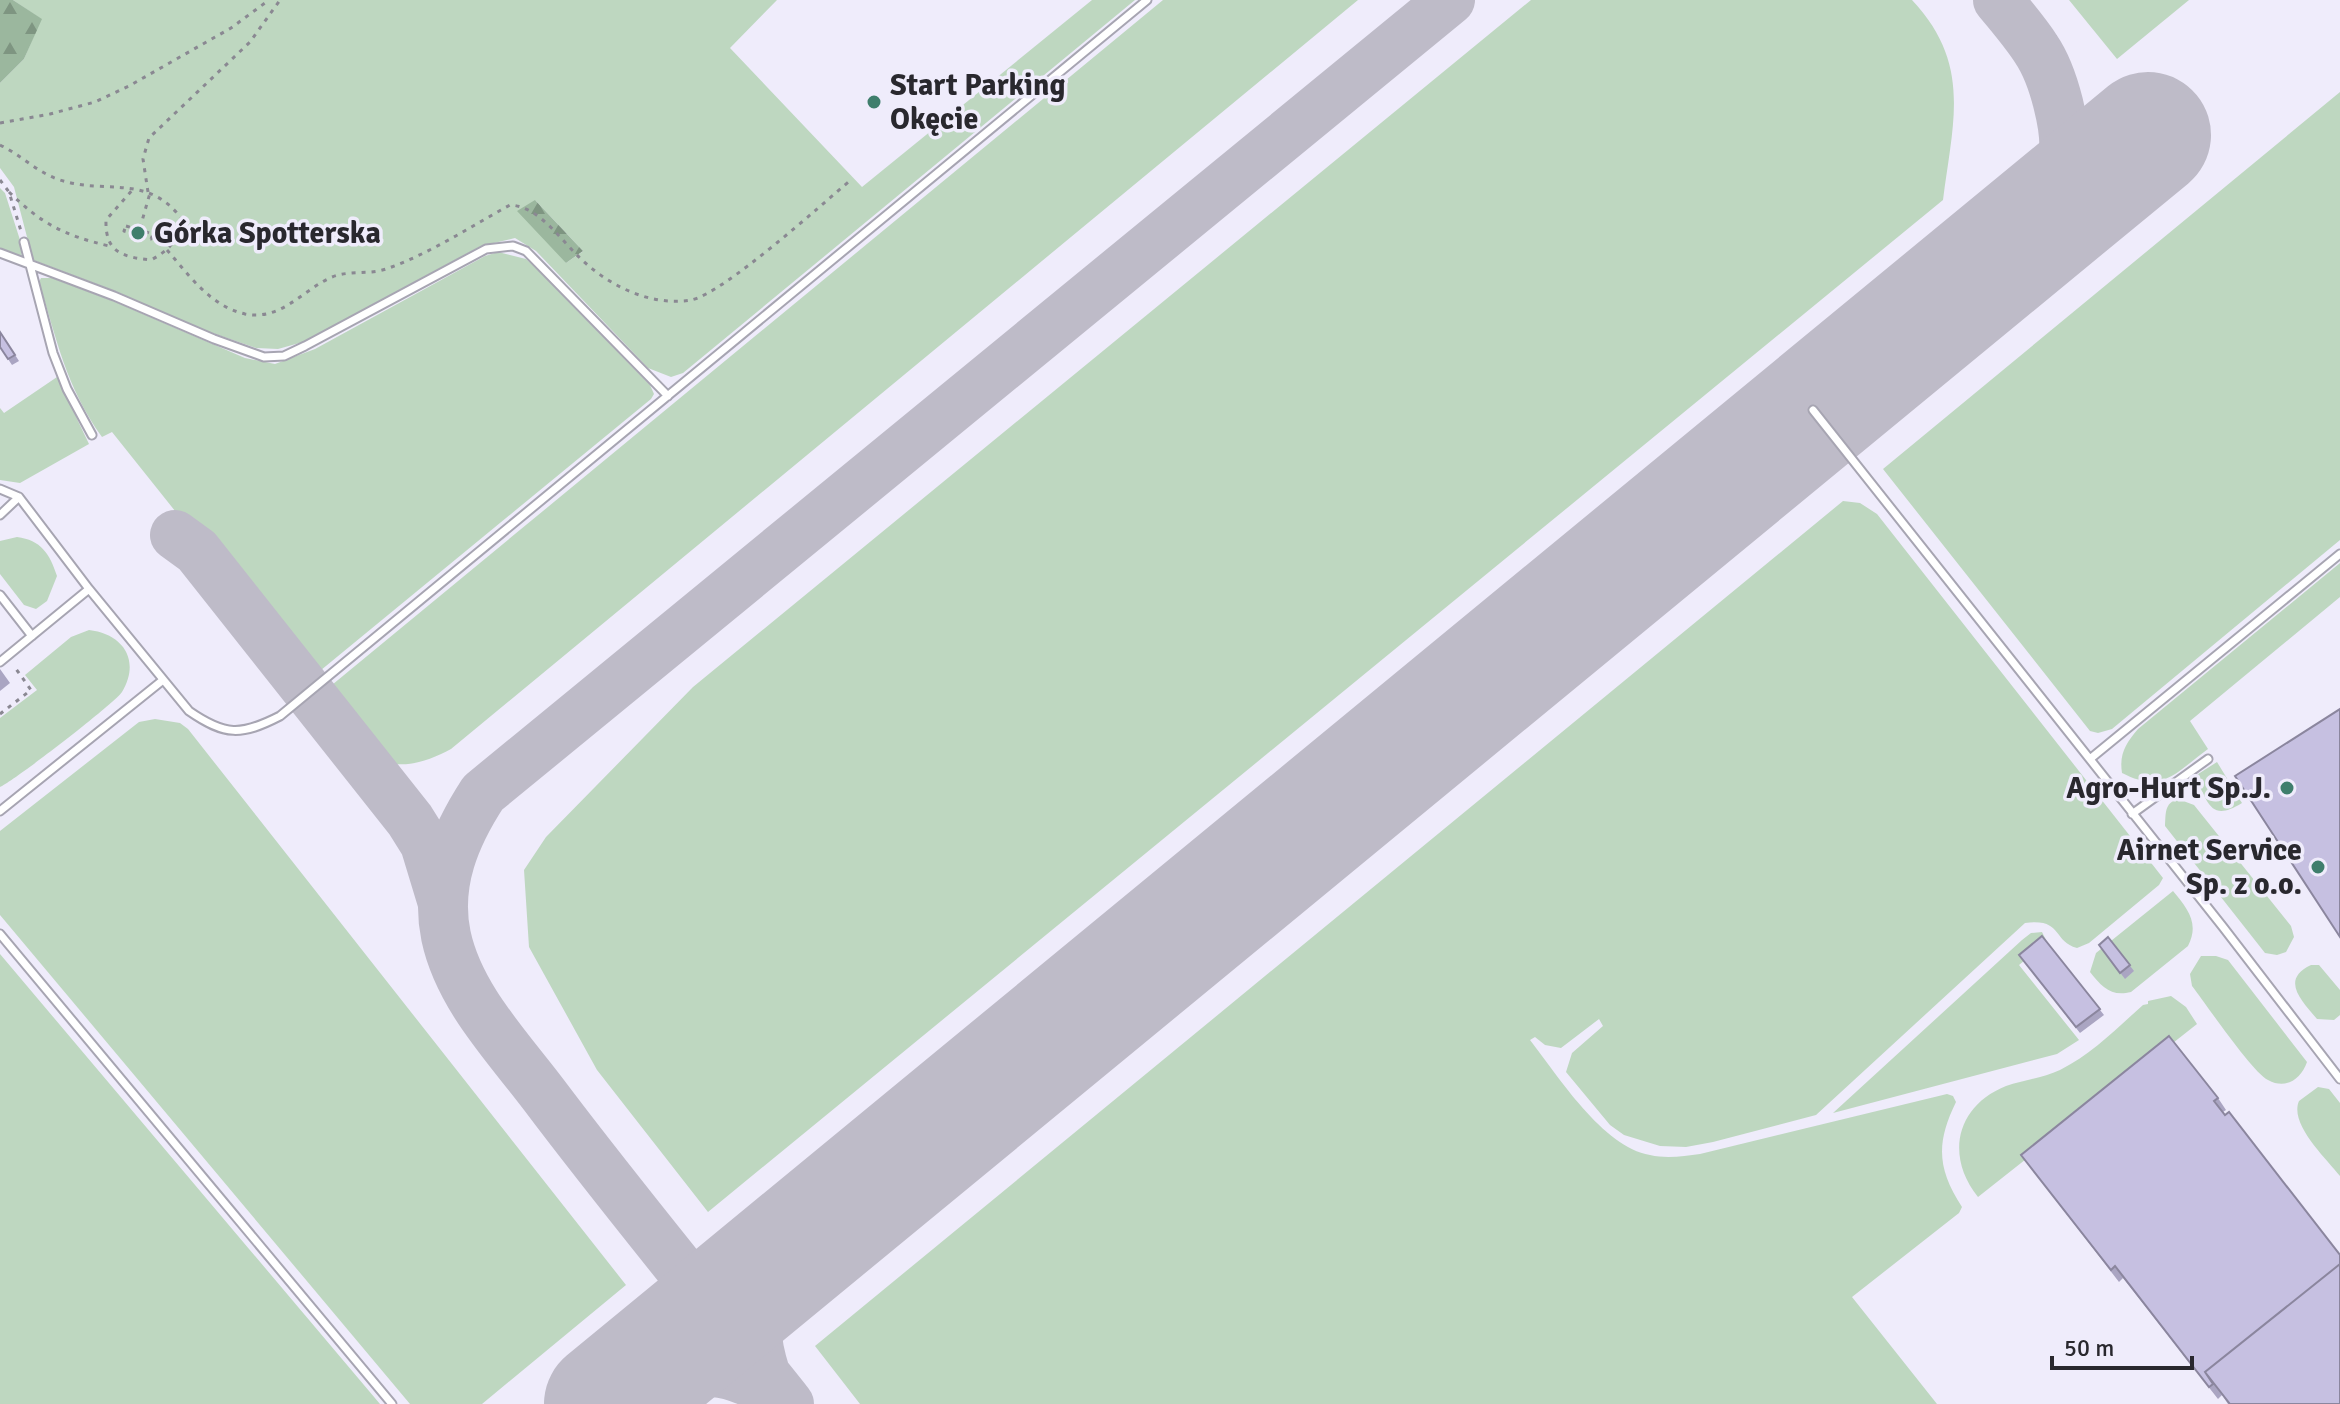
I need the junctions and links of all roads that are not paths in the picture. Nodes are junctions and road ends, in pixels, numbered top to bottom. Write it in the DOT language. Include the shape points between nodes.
graph roads {
  1 [pos="1147,0"];
  2 [pos="24,242"];
  3 [pos="0,253"];
  4 [pos="29,264"];
  5 [pos="668,396"];
  6 [pos="1813,410"];
  7 [pos="92,435"];
  8 [pos="0,489"];
  9 [pos="19,497"];
  10 [pos="0,515"];
  11 [pos="2340,554"];
  12 [pos="89,589"];
  13 [pos="0,595"];
  14 [pos="32,636"];
  15 [pos="3,659"];
  16 [pos="163,680"];
  17 [pos="2090,759"];
  18 [pos="2208,759"];
  19 [pos="0,811"];
  20 [pos="2132,814"];
  21 [pos="0,934"];
  22 [pos="2340,1079"];
  23 [pos="392,1404"];
  1 -- 5 [label="lane"];
  2 -- 4 [label="lane"];
  3 -- 4 [label="lane"];
  4 -- 5 [label="lane" via="264,357 284,356 305,346 486,249 513,246 526,251"];
  4 -- 7 [label="lane" via="53,353"];
  5 -- 16 [label="lane" via="280,716 247,730 223,730 189,711"];
  6 -- 17 [label="lane"];
  8 -- 9 [label="lane"];
  9 -- 10 [label="lane"];
  9 -- 12 [label="lane"];
  11 -- 17 [label="lane"];
  12 -- 14 [label="lane"];
  12 -- 16 [label="lane"];
  13 -- 14 [label="lane"];
  14 -- 15 [label="lane"];
  16 -- 19 [label="lane"];
  17 -- 20 [label="lane"];
  18 -- 20 [label="lane"];
  20 -- 22 [label="lane"];
  21 -- 23 [label="lane"];
}
